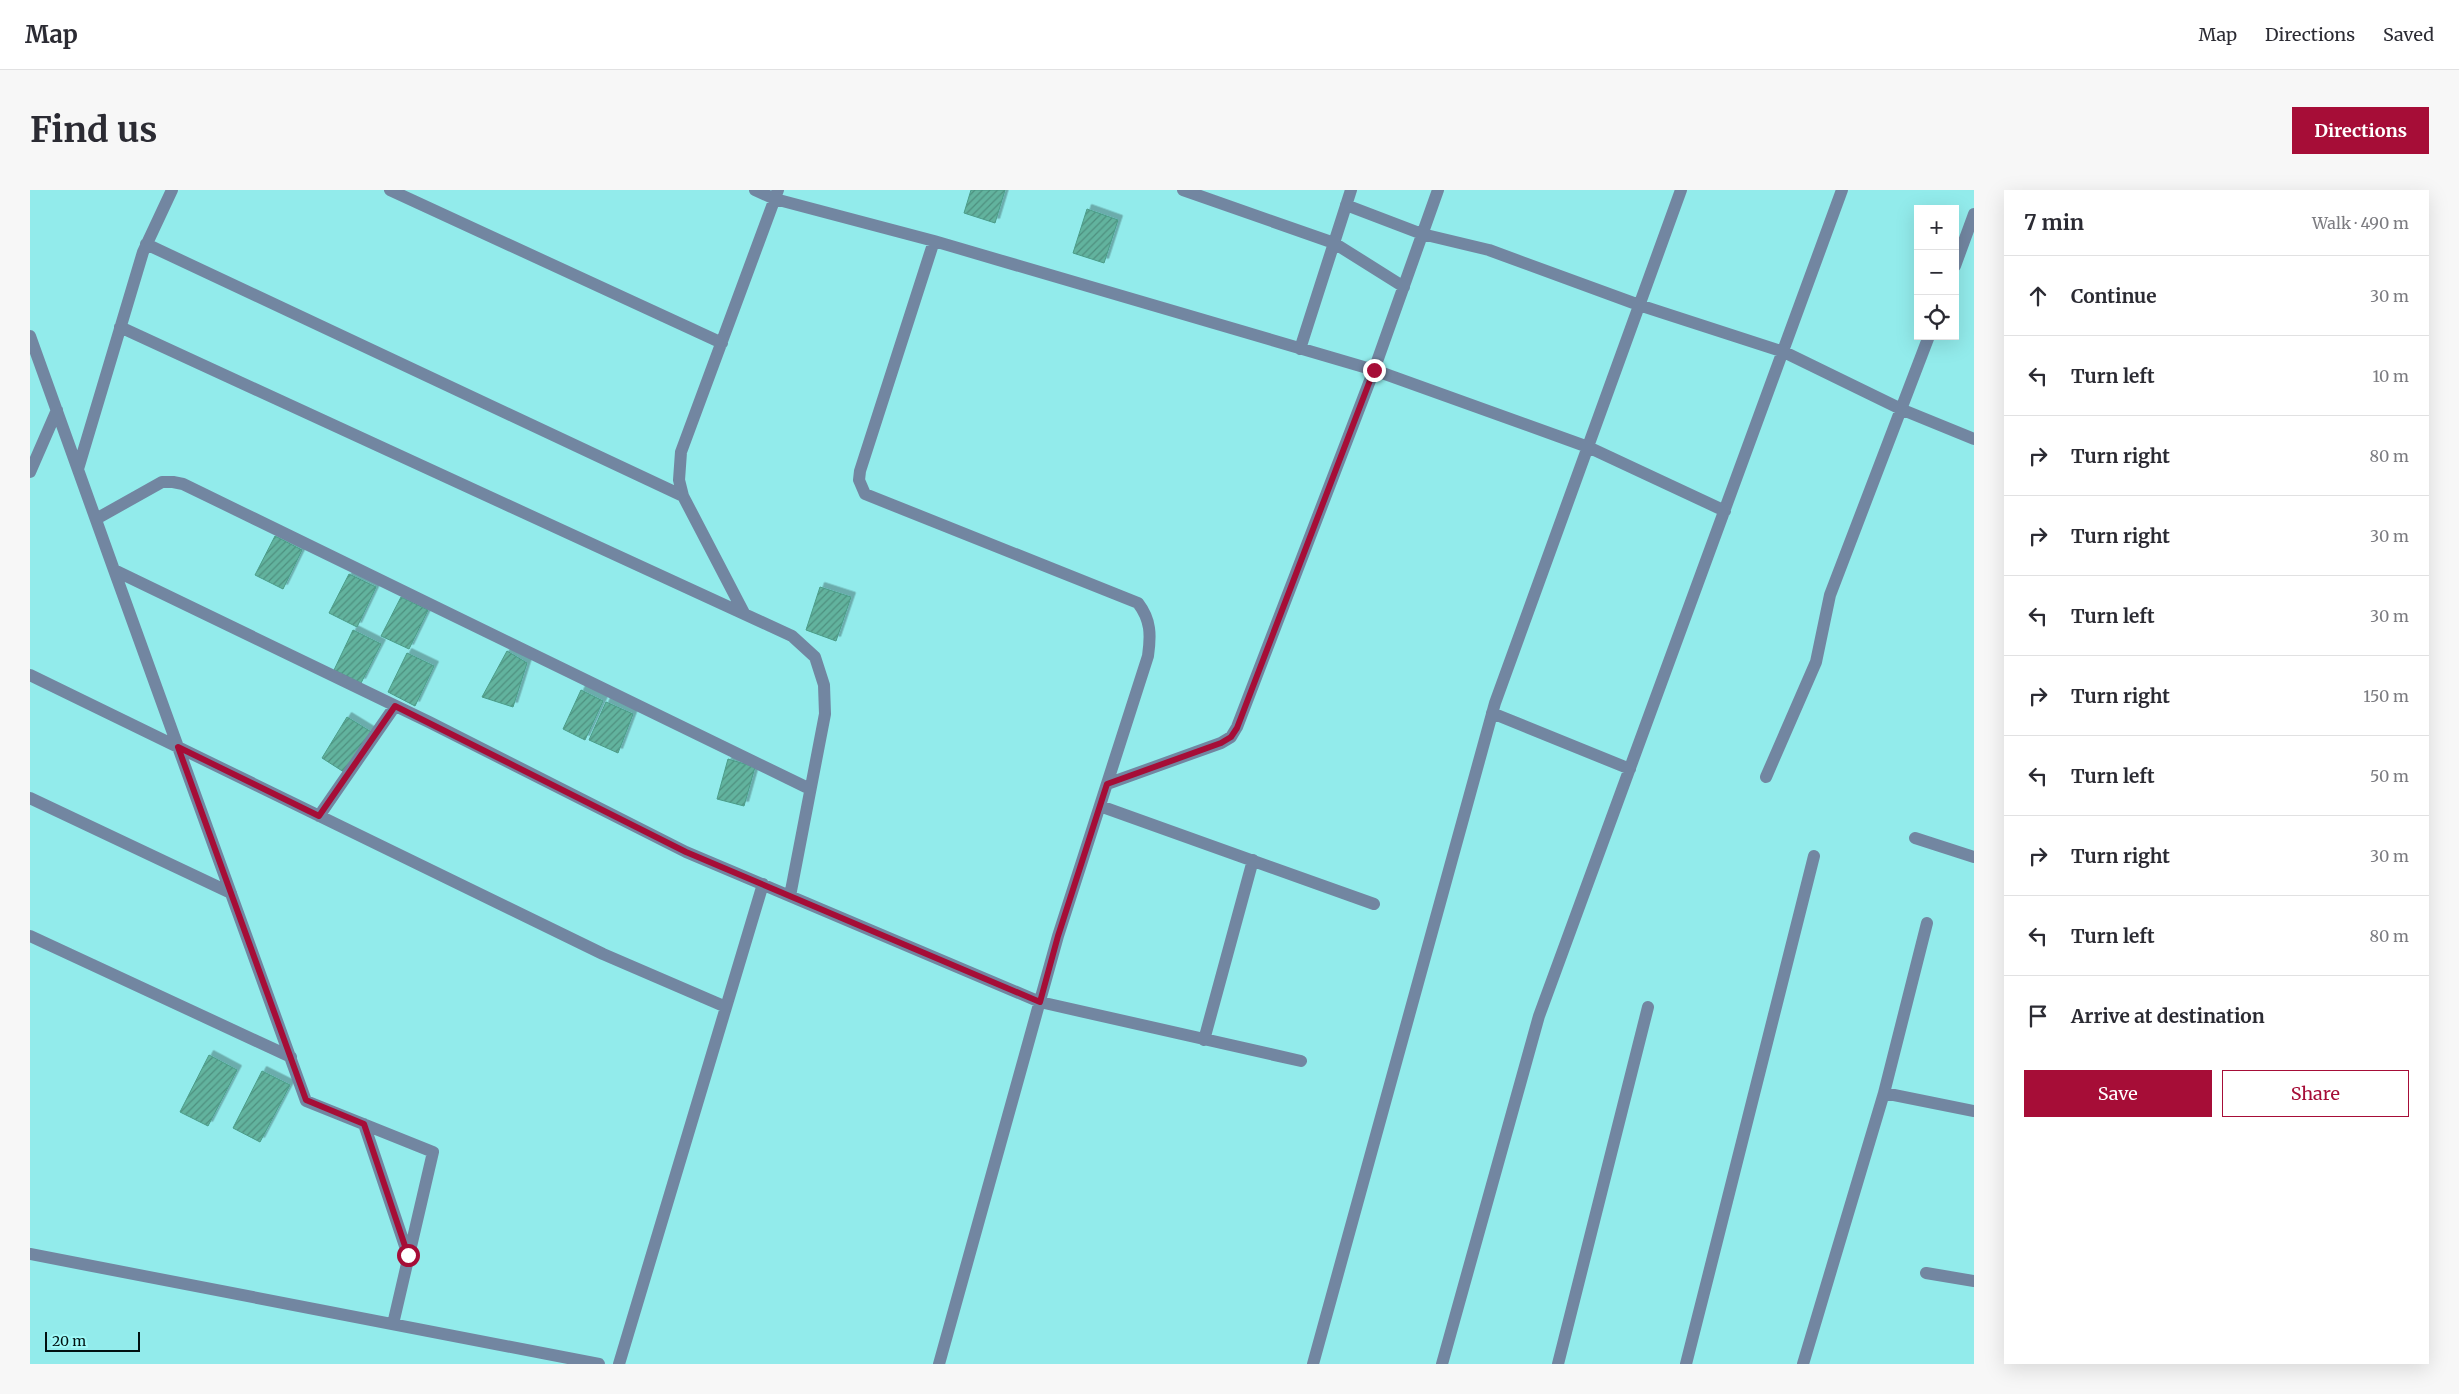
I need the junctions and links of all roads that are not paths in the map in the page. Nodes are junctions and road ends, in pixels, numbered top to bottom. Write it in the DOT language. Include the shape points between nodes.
graph roads {
  1 [pos="172,190"];
  2 [pos="390,190"];
  3 [pos="755,190"];
  4 [pos="1183,190"];
  5 [pos="1351,190"];
  6 [pos="1438,190"];
  7 [pos="1681,190"];
  8 [pos="1842,190"];
  9 [pos="777,195"];
  10 [pos="1346,204"];
  11 [pos="1974,214"];
  12 [pos="1422,234"];
  13 [pos="934,241"];
  14 [pos="1334,243"];
  15 [pos="146,244"];
  16 [pos="1959,255"];
  17 [pos="1404,287"];
  18 [pos="1639,305"];
  19 [pos="120,327"];
  20 [pos="30,336"];
  21 [pos="1929,340"];
  22 [pos="722,343"];
  23 [pos="1300,349"];
  24 [pos="33,351"];
  25 [pos="1784,352"];
  26 [pos="1374,370"];
  27 [pos="57,410"];
  28 [pos="1903,410"];
  29 [pos="1974,438"];
  30 [pos="1588,447"];
  31 [pos="78,469"];
  32 [pos="30,472"];
  33 [pos="683,496"];
  34 [pos="1725,511"];
  35 [pos="96,519"];
  36 [pos="114,570"];
  37 [pos="744,613"];
  38 [pos="30,676"];
  39 [pos="395,706"];
  40 [pos="1492,712"];
  41 [pos="178,747"];
  42 [pos="1630,769"];
  43 [pos="1766,778"];
  44 [pos="1107,784"];
  45 [pos="810,789"];
  46 [pos="30,798"];
  47 [pos="1100,806"];
  48 [pos="319,816"];
  49 [pos="1915,838"];
  50 [pos="1814,856"];
  51 [pos="1974,857"];
  52 [pos="1252,860"];
  53 [pos="763,884"];
  54 [pos="231,893"];
  55 [pos="790,896"];
  56 [pos="1374,904"];
  57 [pos="1928,923"];
  58 [pos="30,936"];
  59 [pos="1040,1002"];
  60 [pos="1648,1007"];
  61 [pos="726,1008"];
  62 [pos="1204,1040"];
  63 [pos="290,1057"];
  64 [pos="1301,1061"];
  65 [pos="1884,1092"];
  66 [pos="1974,1111"];
  67 [pos="364,1124"];
  68 [pos="30,1254"];
  69 [pos="408,1255"];
  70 [pos="1926,1273"];
  71 [pos="1974,1281"];
  72 [pos="393,1324"];
  73 [pos="599,1364"];
  74 [pos="619,1364"];
  75 [pos="939,1364"];
  76 [pos="1313,1364"];
  77 [pos="1442,1364"];
  78 [pos="1558,1364"];
  79 [pos="1686,1364"];
  80 [pos="1803,1364"];
  1 -- 15 [label="street"];
  2 -- 22 [label="street"];
  3 -- 9 [label="street"];
  4 -- 14 [label="street"];
  5 -- 10 [label="street"];
  6 -- 12 [label="street"];
  7 -- 18 [label="street"];
  8 -- 25 [label="street"];
  9 -- 13 [label="street"];
  9 -- 22 [label="street"];
  10 -- 12 [label="street"];
  10 -- 14 [label="street"];
  11 -- 16 [label="street"];
  12 -- 17 [label="street"];
  12 -- 18 [label="street" via="1489,250"];
  13 -- 23 [label="street"];
  13 -- 44 [label="street" via="860,471 861,489 866,494 1138,603 1146,614 1151,632 1148,656"];
  14 -- 17 [label="street"];
  14 -- 23 [label="street"];
  15 -- 19 [label="street"];
  15 -- 33 [label="street"];
  17 -- 26 [label="street"];
  18 -- 25 [label="street"];
  18 -- 30 [label="street"];
  19 -- 31 [label="street"];
  19 -- 37 [label="street"];
  20 -- 24 [label="street"];
  21 -- 28 [label="street"];
  22 -- 33 [label="street" via="681,452 679,480"];
  23 -- 26 [label="street"];
  24 -- 27 [label="street"];
  25 -- 28 [label="street"];
  25 -- 34 [label="street"];
  26 -- 30 [label="street"];
  26 -- 44 [label="street" via="1243,716 1231,737"];
  27 -- 31 [label="street"];
  27 -- 32 [label="street"];
  28 -- 29 [label="street"];
  28 -- 43 [label="street" via="1830,595 1816,662"];
  30 -- 34 [label="street"];
  30 -- 40 [label="street"];
  31 -- 35 [label="street"];
  33 -- 37 [label="street"];
  34 -- 42 [label="street"];
  35 -- 36 [label="street"];
  35 -- 45 [label="street" via="162,482 183,484"];
  36 -- 39 [label="street"];
  36 -- 41 [label="street"];
  37 -- 45 [label="street" via="792,636 815,656 824,685 825,714"];
  38 -- 41 [label="street"];
  39 -- 48 [label="street"];
  39 -- 53 [label="street" via="686,852"];
  40 -- 42 [label="street"];
  40 -- 76 [label="street"];
  41 -- 48 [label="street"];
  41 -- 54 [label="street"];
  42 -- 77 [label="street" via="1532,1036"];
  44 -- 47 [label="street"];
  45 -- 55 [label="street"];
  46 -- 54 [label="street"];
  47 -- 52 [label="street"];
  47 -- 59 [label="street"];
  48 -- 61 [label="street" via="603,954"];
  49 -- 51 [label="street"];
  50 -- 79 [label="street"];
  52 -- 56 [label="street"];
  52 -- 62 [label="street"];
  53 -- 55 [label="street"];
  53 -- 61 [label="street"];
  54 -- 63 [label="street"];
  55 -- 59 [label="street"];
  57 -- 65 [label="street"];
  58 -- 63 [label="street"];
  59 -- 62 [label="street"];
  59 -- 75 [label="street"];
  60 -- 78 [label="street"];
  61 -- 74 [label="street"];
  62 -- 64 [label="street"];
  63 -- 67 [label="street" via="306,1100"];
  65 -- 66 [label="street"];
  65 -- 80 [label="street"];
  67 -- 69 [label="street"];
  67 -- 69 [label="street" via="433,1152"];
  68 -- 72 [label="street"];
  69 -- 72 [label="street"];
  70 -- 71 [label="street"];
  72 -- 73 [label="street"];
}
